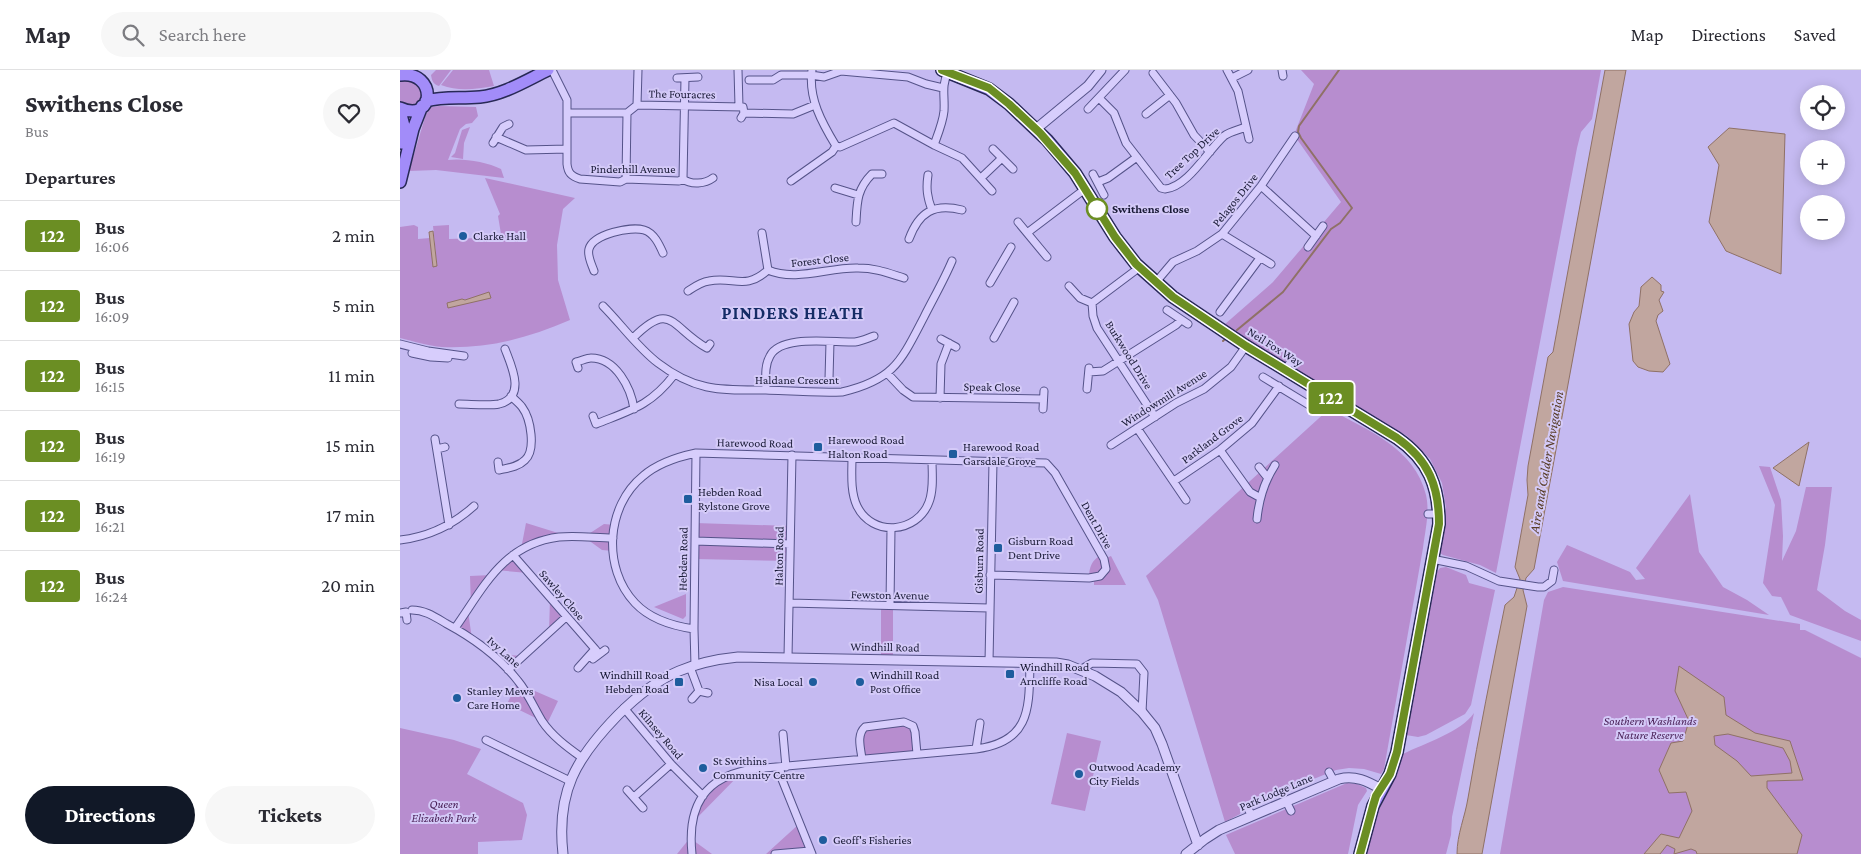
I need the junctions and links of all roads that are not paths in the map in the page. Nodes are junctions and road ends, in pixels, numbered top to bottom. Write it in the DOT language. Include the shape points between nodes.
graph roads {
  1 [pos="548,70"];
  2 [pos="552,70"];
  3 [pos="638,70"];
  4 [pos="738,70"];
  5 [pos="1101,70"];
  6 [pos="1125,70"];
  7 [pos="1227,70"];
  8 [pos="1248,70"];
  9 [pos="945,71"];
  10 [pos="404,72"];
  11 [pos="781,72"];
  12 [pos="812,72"];
  13 [pos="1154,73"];
  14 [pos="677,78"];
  15 [pos="685,78"];
  16 [pos="698,78"];
  17 [pos="1232,78"];
  18 [pos="749,80"];
  19 [pos="427,85"];
  20 [pos="943,88"];
  21 [pos="1170,95"];
  22 [pos="448,97"];
  23 [pos="1100,98"];
  24 [pos="424,104"];
  25 [pos="637,105"];
  26 [pos="815,105"];
  27 [pos="685,106"];
  28 [pos="739,106"];
  29 [pos="1088,109"];
  30 [pos="400,110"];
  31 [pos="568,113"];
  32 [pos="627,113"];
  33 [pos="1146,114"];
  34 [pos="510,124"];
  35 [pos="1246,127"];
  36 [pos="1038,131"];
  37 [pos="1295,136"];
  38 [pos="1249,139"];
  39 [pos="934,144"];
  40 [pos="836,146"];
  41 [pos="400,149"];
  42 [pos="567,149"];
  43 [pos="993,149"];
  44 [pos="1210,152"];
  45 [pos="1137,157"];
  46 [pos="1002,158"];
  47 [pos="802,161"];
  48 [pos="807,169"];
  49 [pos="1012,169"];
  50 [pos="882,174"];
  51 [pos="1093,174"];
  52 [pos="928,175"];
  53 [pos="713,178"];
  54 [pos="981,178"];
  55 [pos="626,179"];
  56 [pos="683,179"];
  57 [pos="791,180"];
  58 [pos="400,182"];
  59 [pos="1098,182"];
  60 [pos="1261,186"];
  61 [pos="835,188"];
  62 [pos="1085,189"];
  63 [pos="992,191"];
  64 [pos="858,195"];
  65 [pos="1104,195"];
  66 [pos="932,210"];
  67 [pos="962,210"];
  68 [pos="856,222"];
  69 [pos="1018,222"];
  70 [pos="1323,226"];
  71 [pos="762,233"];
  72 [pos="1027,233"];
  73 [pos="1222,234"];
  74 [pos="1316,236"];
  75 [pos="909,239"];
  76 [pos="1011,247"];
  77 [pos="1308,247"];
  78 [pos="664,253"];
  79 [pos="1047,257"];
  80 [pos="1260,258"];
  81 [pos="952,261"];
  82 [pos="1271,264"];
  83 [pos="1140,267"];
  84 [pos="768,270"];
  85 [pos="594,271"];
  86 [pos="900,279"];
  87 [pos="1156,282"];
  88 [pos="990,283"];
  89 [pos="1069,286"];
  90 [pos="688,291"];
  91 [pos="1014,302"];
  92 [pos="1092,303"];
  93 [pos="603,306"];
  94 [pos="1167,310"];
  95 [pos="1220,312"];
  96 [pos="874,336"];
  97 [pos="633,338"];
  98 [pos="994,338"];
  99 [pos="941,339"];
  100 [pos="830,342"];
  101 [pos="400,344"];
  102 [pos="710,344"];
  103 [pos="1246,346"];
  104 [pos="400,349"];
  105 [pos="505,349"];
  106 [pos="1119,362"];
  107 [pos="578,368"];
  108 [pos="887,373"];
  109 [pos="674,375"];
  110 [pos="1263,376"];
  111 [pos="829,379"];
  112 [pos="1279,386"];
  113 [pos="1087,389"];
  114 [pos="766,390"];
  115 [pos="1044,391"];
  116 [pos="511,396"];
  117 [pos="940,398"];
  118 [pos="1043,399"];
  119 [pos="459,404"];
  120 [pos="634,409"];
  121 [pos="1043,409"];
  122 [pos="1318,411"];
  123 [pos="593,416"];
  124 [pos="1155,417"];
  125 [pos="1137,428"];
  126 [pos="435,440"];
  127 [pos="1111,444"];
  128 [pos="445,447"];
  129 [pos="437,449"];
  130 [pos="1220,450"];
  131 [pos="696,454"];
  132 [pos="792,455"];
  133 [pos="852,457"];
  134 [pos="932,460"];
  135 [pos="498,462"];
  136 [pos="993,462"];
  137 [pos="1275,465"];
  138 [pos="1259,467"];
  139 [pos="1267,477"];
  140 [pos="1174,481"];
  141 [pos="1260,497"];
  142 [pos="1186,500"];
  143 [pos="474,506"];
  144 [pos="1257,519"];
  145 [pos="449,525"];
  146 [pos="891,529"];
  147 [pos="613,538"];
  148 [pos="400,540"];
  149 [pos="695,541"];
  150 [pos="790,544"];
  151 [pos="513,555"];
  152 [pos="1432,559"];
  153 [pos="1554,570"];
  154 [pos="990,574"];
  155 [pos="789,603"];
  156 [pos="890,606"];
  157 [pos="989,608"];
  158 [pos="412,610"];
  159 [pos="400,613"];
  160 [pos="566,617"];
  161 [pos="407,620"];
  162 [pos="455,628"];
  163 [pos="694,629"];
  164 [pos="788,658"];
  165 [pos="989,662"];
  166 [pos="1030,663"];
  167 [pos="693,666"];
  168 [pos="578,668"];
  169 [pos="508,670"];
  170 [pos="1080,670"];
  171 [pos="699,691"];
  172 [pos="708,693"];
  173 [pos="692,699"];
  174 [pos="624,708"];
  175 [pos="1142,712"];
  176 [pos="980,723"];
  177 [pos="783,734"];
  178 [pos="486,740"];
  179 [pos="976,749"];
  180 [pos="918,754"];
  181 [pos="581,758"];
  182 [pos="862,759"];
  183 [pos="671,764"];
  184 [pos="783,767"];
  185 [pos="1329,772"];
  186 [pos="570,781"];
  187 [pos="1334,781"];
  188 [pos="1381,789"];
  189 [pos="627,790"];
  190 [pos="702,796"];
  191 [pos="634,797"];
  192 [pos="1286,801"];
  193 [pos="1247,807"];
  194 [pos="643,808"];
  195 [pos="1291,810"];
  196 [pos="1252,816"];
  197 [pos="1198,845"];
  198 [pos="811,852"];
  199 [pos="563,854"];
  200 [pos="692,854"];
  201 [pos="775,854"];
  202 [pos="1186,854"];
  203 [pos="1360,854"];
  1 -- 22 [label="main road" via="482,97"];
  2 -- 31 [label="street, Pinderhill Avenue" via="566,96"];
  3 -- 25 [label="street"];
  4 -- 28 [label="street"];
  5 -- 36 [label="street"];
  6 -- 23 [label="street"];
  7 -- 17 [label="street"];
  8 -- 17 [label="street"];
  9 -- 20 [label="street"];
  9 -- 36 [label="main road, Neil Fox Way" via="989,88"];
  10 -- 19 [label="main road" via="418,75"];
  11 -- 12 [label="street"];
  11 -- 18 [label="street" via="773,80"];
  12 -- 20 [label="street" via="824,77 841,71 908,77"];
  12 -- 26 [label="street" via="811,89"];
  13 -- 21 [label="street"];
  14 -- 15 [label="street"];
  15 -- 16 [label="street"];
  15 -- 27 [label="street"];
  17 -- 35 [label="street"];
  19 -- 22 [label="main road"];
  19 -- 24 [label="main road" via="428,96"];
  20 -- 39 [label="street" via="944,109"];
  21 -- 33 [label="street"];
  21 -- 44 [label="street" via="1194,135"];
  22 -- 24 [label="main road"];
  23 -- 29 [label="street"];
  23 -- 45 [label="street" via="1114,113 1126,143"];
  24 -- 30 [label="main road" via="412,111"];
  24 -- 58 [label="main road" via="413,129"];
  25 -- 27 [label="street, The Fouracres"];
  25 -- 32 [label="street, The Fouracres"];
  26 -- 28 [label="street" via="793,114 742,116 743,106"];
  26 -- 40 [label="street"];
  27 -- 28 [label="street, The Fouracres"];
  27 -- 56 [label="street"];
  30 -- 41 [label="main road" via="405,132"];
  31 -- 32 [label="street"];
  31 -- 42 [label="street, Pinderhill Avenue"];
  32 -- 55 [label="street"];
  34 -- 42 [label="street" via="503,127 494,140 526,150"];
  35 -- 38 [label="street"];
  35 -- 44 [label="street, Tree Top Drive" via="1223,137"];
  36 -- 62 [label="main road, Neil Fox Way"];
  37 -- 60 [label="street, Pelagos Drive"];
  39 -- 40 [label="street" via="894,124"];
  39 -- 54 [label="street" via="962,158"];
  40 -- 48 [label="street"];
  42 -- 55 [label="street, Pinderhill Avenue" via="568,172 574,178 620,182"];
  43 -- 46 [label="street"];
  44 -- 45 [label="street, Tree Top Drive" via="1176,186 1165,189"];
  45 -- 59 [label="street"];
  46 -- 49 [label="street"];
  46 -- 54 [label="street"];
  47 -- 48 [label="street"];
  48 -- 57 [label="street"];
  50 -- 64 [label="street" via="872,171"];
  51 -- 59 [label="street"];
  52 -- 66 [label="street" via="927,199"];
  53 -- 56 [label="street, Pinderhill Avenue" via="689,183"];
  54 -- 63 [label="street"];
  55 -- 56 [label="street, Pinderhill Avenue"];
  59 -- 65 [label="street"];
  60 -- 73 [label="street, Pelagos Drive"];
  60 -- 74 [label="street"];
  61 -- 64 [label="street" via="844,188"];
  62 -- 72 [label="street"];
  62 -- 83 [label="main road, Neil Fox Way" via="1115,237"];
  64 -- 68 [label="street"];
  66 -- 67 [label="street" via="940,207"];
  66 -- 75 [label="street" via="917,221"];
  69 -- 72 [label="street"];
  70 -- 74 [label="street"];
  71 -- 84 [label="street"];
  72 -- 79 [label="street"];
  73 -- 80 [label="street"];
  73 -- 87 [label="street, Pelagos Drive" via="1174,262"];
  74 -- 77 [label="street"];
  76 -- 88 [label="street"];
  78 -- 85 [label="street" via="654,236 645,230 634,228 602,236 594,239 589,248"];
  80 -- 82 [label="street"];
  80 -- 95 [label="street"];
  81 -- 108 [label="street, Haldane Crescent" via="904,355"];
  83 -- 87 [label="main road, Neil Fox Way"];
  83 -- 92 [label="street"];
  84 -- 86 [label="street, Forest Close" via="787,274 859,268 886,271"];
  84 -- 90 [label="street" via="759,278 742,283 707,281"];
  87 -- 103 [label="main road, Neil Fox Way"];
  89 -- 92 [label="street" via="1080,298"];
  91 -- 98 [label="street"];
  92 -- 106 [label="street, Burkwood Drive" via="1097,328"];
  93 -- 97 [label="street, Haldane Crescent"];
  94 -- 106 [label="street" via="1184,322"];
  96 -- 100 [label="street" via="857,342"];
  97 -- 102 [label="street" via="648,322 660,317 669,319 707,348"];
  97 -- 109 [label="street, Haldane Crescent"];
  99 -- 117 [label="street" via="952,345 941,364"];
  100 -- 111 [label="street"];
  100 -- 114 [label="street" via="803,342 776,348 766,364"];
  101 -- 104 [label="street" via="464,356 439,358"];
  103 -- 124 [label="street, Windowmill Avenue" via="1231,367 1204,389"];
  103 -- 152 [label="main road, Neil Fox Way" via="1289,365 1410,447 1426,466 1434,483 1433,514 1439,524"];
  105 -- 116 [label="street" via="516,381"];
  106 -- 113 [label="street" via="1101,372 1089,370"];
  106 -- 124 [label="street, Burkwood Drive"];
  107 -- 120 [label="street" via="576,362 590,357 614,366 628,388"];
  108 -- 114 [label="street, Haldane Crescent" via="860,388 842,392"];
  108 -- 117 [label="street, Speak Close" via="913,396"];
  109 -- 114 [label="street, Haldane Crescent" via="709,389"];
  109 -- 120 [label="street" via="658,394"];
  110 -- 112 [label="street"];
  112 -- 122 [label="street"];
  112 -- 130 [label="street, Parkland Grove" via="1252,423"];
  115 -- 118 [label="street"];
  116 -- 119 [label="street" via="499,404"];
  116 -- 135 [label="street" via="527,416 531,428 530,448 527,459 516,466 499,470"];
  117 -- 118 [label="street, Speak Close"];
  118 -- 121 [label="street"];
  120 -- 123 [label="street" via="596,424"];
  124 -- 125 [label="street, Windowmill Avenue"];
  125 -- 127 [label="street, Windowmill Avenue"];
  125 -- 140 [label="street"];
  126 -- 129 [label="street"];
  128 -- 129 [label="street"];
  129 -- 145 [label="street"];
  130 -- 140 [label="street, Parkland Grove"];
  130 -- 141 [label="street" via="1250,492"];
  131 -- 132 [label="street, Harewood Road"];
  131 -- 147 [label="street, Harewood Road" via="658,466 632,487 617,513"];
  131 -- 149 [label="street, Hebden Road"];
  132 -- 133 [label="street, Harewood Road"];
  132 -- 150 [label="street, Halton Road"];
  133 -- 134 [label="street, Harewood Road"];
  133 -- 146 [label="street" via="857,506 868,520"];
  134 -- 136 [label="street, Harewood Road"];
  134 -- 146 [label="street" via="930,502 912,523"];
  136 -- 154 [label="street, Gisburn Road"];
  136 -- 154 [label="street, Dent Drive" via="1043,462 1050,465 1104,560 1106,569 1100,576 1089,578"];
  137 -- 139 [label="street"];
  138 -- 139 [label="street"];
  139 -- 141 [label="street"];
  140 -- 142 [label="street"];
  141 -- 144 [label="street"];
  143 -- 145 [label="street"];
  145 -- 148 [label="street"];
  146 -- 156 [label="street"];
  147 -- 151 [label="street" via="559,537 533,544"];
  147 -- 163 [label="street, Harewood Road" via="614,562 625,590 635,604 662,621"];
  149 -- 150 [label="street"];
  149 -- 163 [label="street, Hebden Road"];
  150 -- 155 [label="street, Halton Road"];
  151 -- 160 [label="street, Sawley Close"];
  151 -- 162 [label="street" via="495,570"];
  152 -- 153 [label="street" via="1466,566 1500,581 1533,587 1549,584"];
  152 -- 188 [label="main road, Neil Fox Way" via="1397,752"];
  154 -- 157 [label="street, Gisburn Road"];
  155 -- 156 [label="street, Fewston Avenue"];
  155 -- 164 [label="street, Halton Road"];
  156 -- 157 [label="street, Fewston Avenue"];
  157 -- 165 [label="street, Gisburn Road"];
  158 -- 162 [label="street, Ivy Lane" via="422,610"];
  159 -- 161 [label="street" via="406,612"];
  160 -- 168 [label="street, Sawley Close" via="598,653"];
  160 -- 169 [label="street"];
  162 -- 169 [label="street, Ivy Lane"];
  163 -- 167 [label="street, Hebden Road"];
  164 -- 165 [label="street, Windhill Road"];
  164 -- 167 [label="street, Windhill Road" via="738,657"];
  165 -- 166 [label="street, Windhill Road"];
  166 -- 170 [label="street, Windhill Road" via="1056,663"];
  166 -- 179 [label="street" via="1029,704 1020,727 1000,744"];
  167 -- 171 [label="street"];
  167 -- 174 [label="street, Windhill Road" via="659,681"];
  169 -- 181 [label="street, Ivy Lane" via="551,732"];
  170 -- 175 [label="street, Windhill Road" via="1121,692"];
  170 -- 175 [label="street" via="1092,663 1137,664 1144,673"];
  171 -- 172 [label="street"];
  171 -- 173 [label="street"];
  174 -- 181 [label="street, Windhill Road"];
  174 -- 183 [label="street, Kilnsey Road"];
  175 -- 197 [label="street, Windhill Road" via="1155,728 1162,744"];
  176 -- 179 [label="street"];
  177 -- 184 [label="street"];
  178 -- 186 [label="street"];
  179 -- 180 [label="street"];
  180 -- 182 [label="street"];
  180 -- 182 [label="street" via="913,726 904,722 864,727 860,736"];
  181 -- 186 [label="street, Windhill Road"];
  182 -- 184 [label="street"];
  183 -- 190 [label="street, Kilnsey Road"];
  183 -- 191 [label="street"];
  184 -- 190 [label="street" via="732,773"];
  184 -- 198 [label="street" via="781,777"];
  185 -- 187 [label="street"];
  186 -- 199 [label="street, Windhill Road" via="561,827"];
  187 -- 188 [label="street, Park Lodge Lane" via="1356,778"];
  187 -- 192 [label="street, Park Lodge Lane"];
  188 -- 203 [label="main road, Neil Fox Way"];
  189 -- 191 [label="street"];
  190 -- 200 [label="street" via="691,824"];
  191 -- 194 [label="street"];
  192 -- 195 [label="street"];
  192 -- 196 [label="street, Park Lodge Lane"];
  193 -- 196 [label="street"];
  196 -- 197 [label="street, Park Lodge Lane" via="1210,835"];
  197 -- 202 [label="street, Park Lodge Lane"];
  198 -- 201 [label="street"];
}
